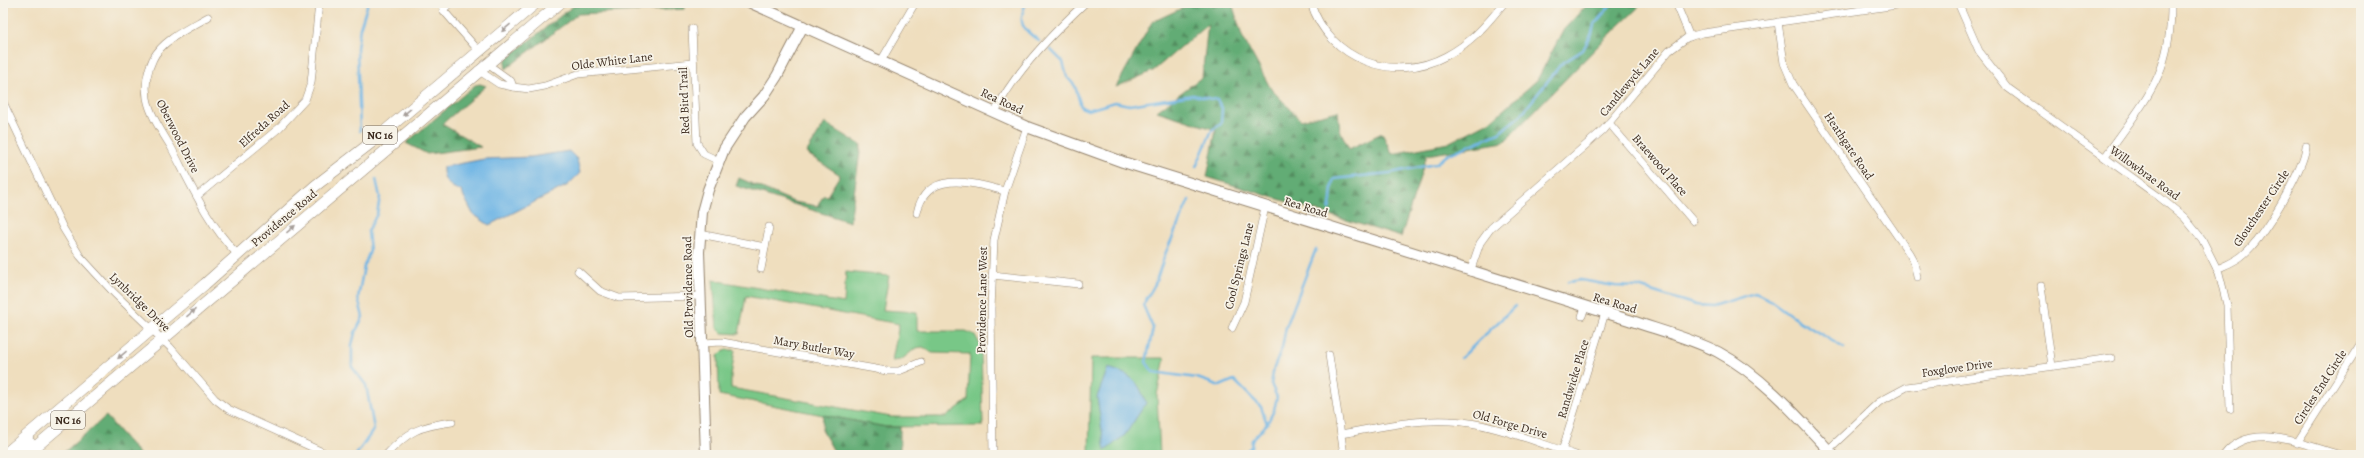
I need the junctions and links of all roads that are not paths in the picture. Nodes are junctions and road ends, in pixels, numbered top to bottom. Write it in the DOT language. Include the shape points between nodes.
graph roads {
  1 [pos="319,3"];
  2 [pos="450,3"];
  3 [pos="536,3"];
  4 [pos="560,3"];
  5 [pos="752,3"];
  6 [pos="915,3"];
  7 [pos="1085,3"];
  8 [pos="1311,3"];
  9 [pos="1504,3"];
  10 [pos="1676,3"];
  11 [pos="1911,3"];
  12 [pos="1958,3"];
  13 [pos="2171,3"];
  14 [pos="208,17"];
  15 [pos="1778,22"];
  16 [pos="803,26"];
  17 [pos="692,29"];
  18 [pos="1690,36"];
  19 [pos="479,51"];
  20 [pos="881,61"];
  21 [pos="693,63"];
  22 [pos="482,67"];
  23 [pos="512,87"];
  24 [pos="3,102"];
  25 [pos="995,112"];
  26 [pos="1609,123"];
  27 [pos="1027,127"];
  28 [pos="2306,146"];
  29 [pos="2105,157"];
  30 [pos="719,161"];
  31 [pos="1005,191"];
  32 [pos="197,196"];
  33 [pos="1265,207"];
  34 [pos="917,213"];
  35 [pos="1693,221"];
  36 [pos="769,227"];
  37 [pos="700,234"];
  38 [pos="765,247"];
  39 [pos="238,255"];
  40 [pos="761,269"];
  41 [pos="2217,269"];
  42 [pos="578,271"];
  43 [pos="1470,272"];
  44 [pos="992,275"];
  45 [pos="1916,277"];
  46 [pos="1078,284"];
  47 [pos="2042,286"];
  48 [pos="700,296"];
  49 [pos="1605,313"];
  50 [pos="1232,328"];
  51 [pos="152,330"];
  52 [pos="162,338"];
  53 [pos="702,343"];
  54 [pos="2361,343"];
  55 [pos="1329,355"];
  56 [pos="2111,358"];
  57 [pos="921,362"];
  58 [pos="2052,366"];
  59 [pos="2230,409"];
  60 [pos="452,422"];
  61 [pos="35,429"];
  62 [pos="1341,434"];
  63 [pos="2297,443"];
  64 [pos="1562,451"];
  65 [pos="1831,452"];
  66 [pos="4,455"];
  67 [pos="17,455"];
  68 [pos="26,455"];
  69 [pos="329,455"];
  70 [pos="386,455"];
  71 [pos="706,455"];
  72 [pos="993,455"];
  73 [pos="1344,455"];
  74 [pos="1576,455"];
  75 [pos="2224,455"];
  76 [pos="2341,455"];
  1 -- 32 [label="street, Elfreda Road" via="311,83 305,100 279,128"];
  2 -- 19 [label="street" via="443,10"];
  3 -- 19 [label="main road, Providence Road / NC 16, one-way"];
  4 -- 22 [label="main road, Providence Road / NC 16"];
  5 -- 16 [label="main road, Rea Road"];
  6 -- 20 [label="street"];
  7 -- 25 [label="street" via="1044,45 1007,91"];
  8 -- 9 [label="street" via="1320,24 1342,49 1375,65 1403,69 1430,64 1460,48 1487,24"];
  10 -- 18 [label="street"];
  11 -- 15 [label="street, Candlewyck Lane"];
  12 -- 29 [label="street, Willowbrae Road" via="1979,52 2002,81 2023,100"];
  13 -- 29 [label="street" via="2171,31 2160,74"];
  14 -- 32 [label="street, Oberwood Drive" via="179,34 159,51 149,68 146,89 150,108"];
  15 -- 18 [label="street, Candlewyck Lane"];
  15 -- 45 [label="street, Heathgate Road" via="1788,74 1909,253 1914,262"];
  16 -- 20 [label="main road, Rea Road"];
  16 -- 30 [label="main road, Old Providence Road" via="777,76 733,134"];
  17 -- 21 [label="street, Red Bird Trail"];
  18 -- 26 [label="street, Candlewyck Lane" via="1659,61"];
  19 -- 39 [label="main road, Providence Road / NC 16, one-way" via="372,142 315,186"];
  20 -- 25 [label="main road, Rea Road"];
  21 -- 23 [label="street, Olde White Lane" via="578,74 529,89"];
  21 -- 30 [label="street, Red Bird Trail" via="697,144 704,154"];
  22 -- 23 [label="street, Olde White Lane" via="499,84"];
  22 -- 23 [label="street" via="511,81"];
  52 -- 22 [label="main road, Providence Road / NC 16, one-way"];
  24 -- 51 [label="street, Lynbridge Drive" via="72,246 97,276"];
  25 -- 27 [label="main road, Rea Road"];
  26 -- 35 [label="street, Braewood Place"];
  26 -- 43 [label="street, Candlewyck Lane" via="1581,152 1484,236"];
  27 -- 31 [label="street, Providence Lane West"];
  27 -- 33 [label="main road, Rea Road" via="1123,162"];
  28 -- 41 [label="street, Glouchester Circle" via="2301,168 2251,248 2235,261"];
  29 -- 41 [label="street, Willowbrae Road" via="2184,217 2202,239"];
  30 -- 37 [label="main road, Old Providence Road" via="708,190"];
  31 -- 34 [label="street" via="971,182 955,181 929,190 919,201"];
  31 -- 44 [label="street, Providence Lane West" via="994,240"];
  32 -- 39 [label="street, Oberwood Drive" via="217,231"];
  33 -- 43 [label="main road, Rea Road"];
  33 -- 50 [label="street, Cool Springs Lane" via="1244,302"];
  36 -- 38 [label="street"];
  37 -- 38 [label="street"];
  37 -- 48 [label="main road, Old Providence Road"];
  38 -- 40 [label="street"];
  39 -- 51 [label="main road, Providence Road / NC 16"];
  41 -- 59 [label="street, Willowbrae Road" via="2225,293 2228,316"];
  42 -- 48 [label="street" via="600,290 619,298"];
  43 -- 49 [label="main road, Rea Road" via="1583,312"];
  44 -- 46 [label="street"];
  44 -- 72 [label="street, Providence Lane West"];
  47 -- 58 [label="street"];
  48 -- 53 [label="main road, Old Providence Road"];
  49 -- 64 [label="street, Randwicke Place"];
  49 -- 65 [label="main road, Rea Road" via="1698,344 1737,364 1761,382"];
  51 -- 52 [label="street, Lynbridge Drive"];
  51 -- 61 [label="main road, Providence Road / NC 16, one-way"];
  52 -- 68 [label="main road, Providence Road / NC 16"];
  52 -- 69 [label="street, Lynbridge Drive" via="215,399 228,409"];
  53 -- 57 [label="street, Mary Butler Way" via="722,342 888,371 899,371"];
  53 -- 71 [label="main road, Old Providence Road"];
  54 -- 63 [label="street, Circles End Circle"];
  55 -- 62 [label="street"];
  56 -- 58 [label="street, Foxglove Drive"];
  58 -- 65 [label="street, Foxglove Drive" via="1901,389 1879,402"];
  60 -- 70 [label="street" via="428,425 415,430 400,440"];
  61 -- 66 [label="main road, Providence Road / NC 16"];
  61 -- 67 [label="main road" via="35,438"];
  62 -- 64 [label="street, Old Forge Drive" via="1405,423 1449,420 1484,426"];
  62 -- 73 [label="street"];
  63 -- 75 [label="street" via="2251,437 2237,443"];
  63 -- 76 [label="street"];
  64 -- 74 [label="street, Old Forge Drive"];
}
